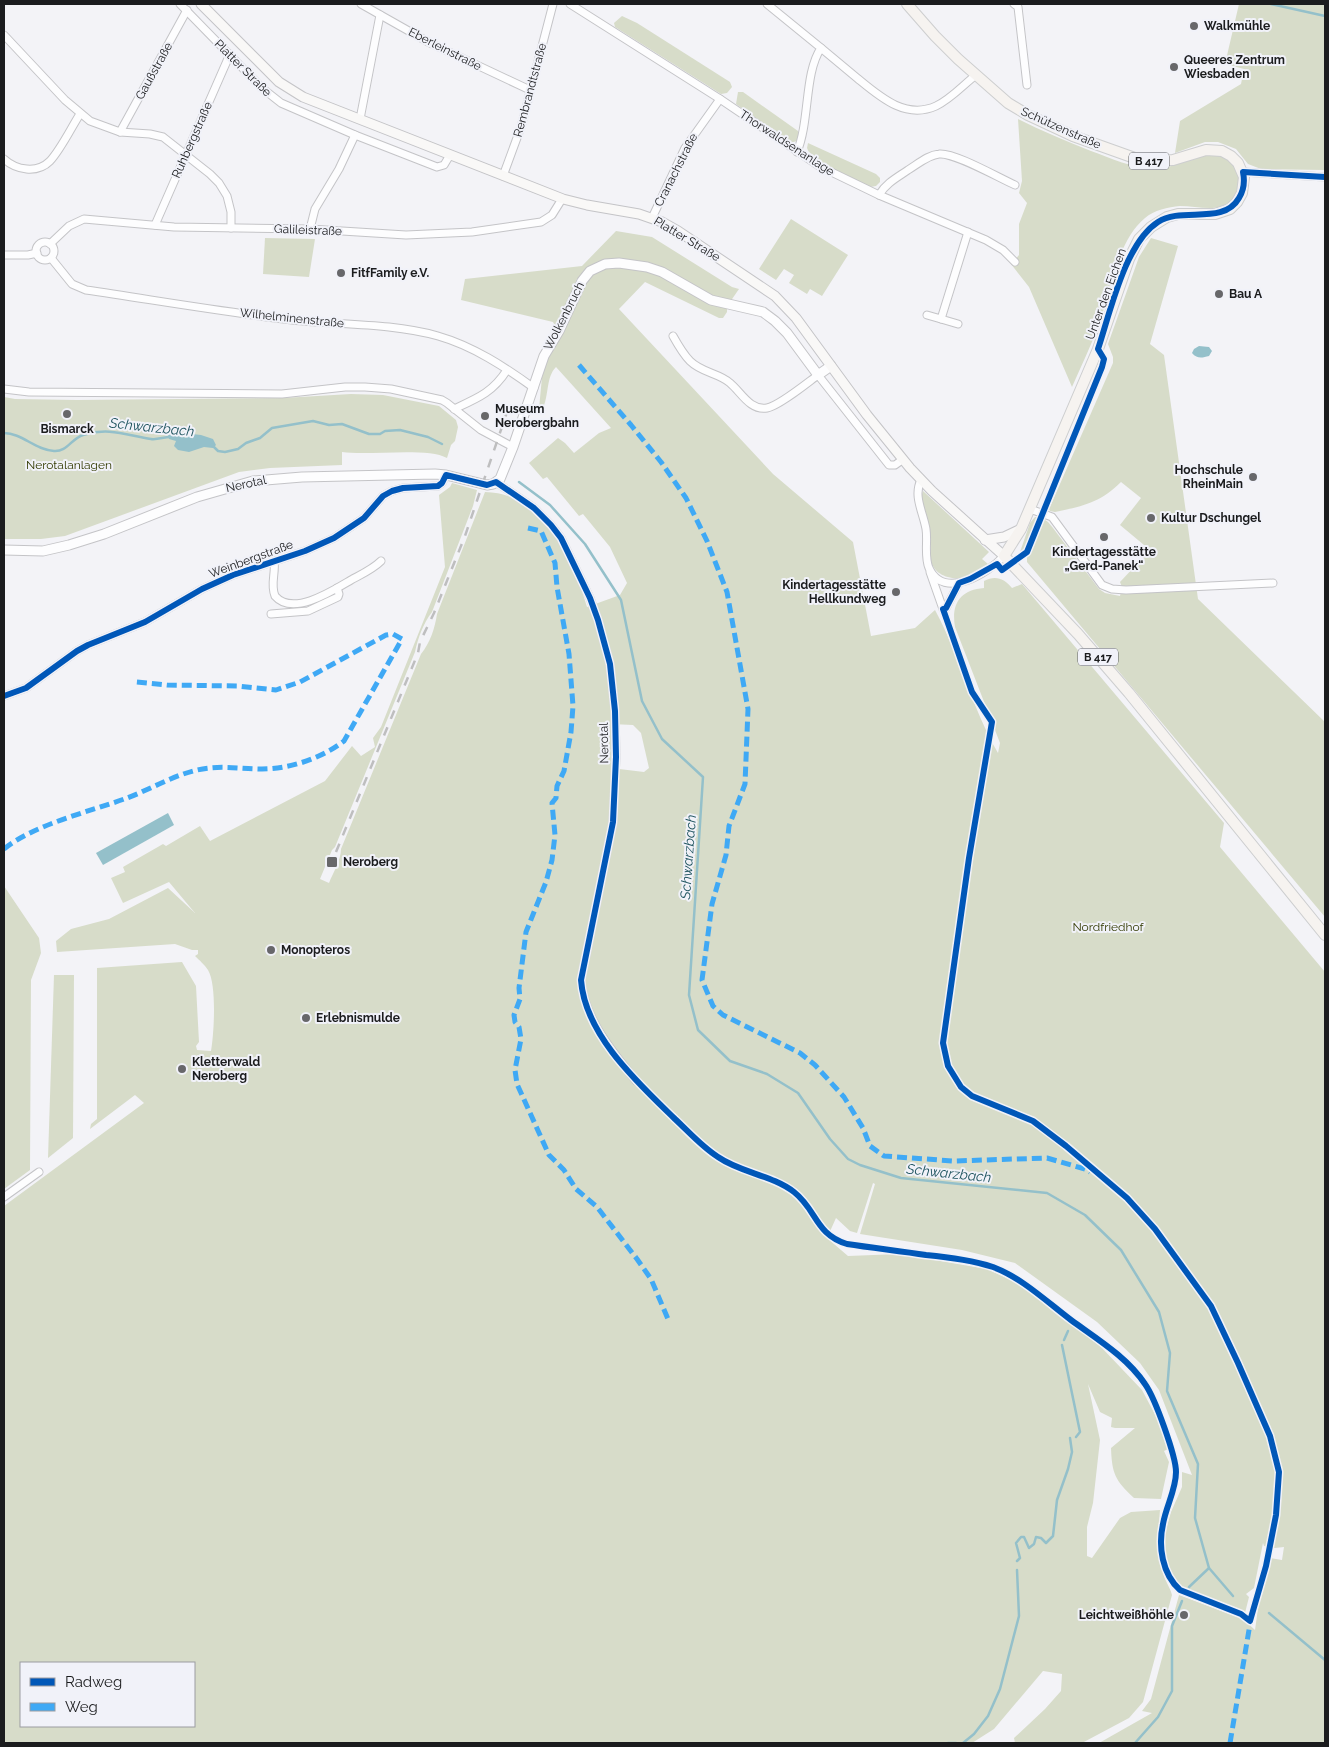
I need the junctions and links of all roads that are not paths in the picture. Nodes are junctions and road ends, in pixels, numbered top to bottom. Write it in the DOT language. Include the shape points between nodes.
graph roads {
  1 [pos="180,4"];
  2 [pos="201,4"];
  3 [pos="361,4"];
  4 [pos="553,4"];
  5 [pos="570,4"];
  6 [pos="767,4"];
  7 [pos="907,4"];
  8 [pos="1014,4"];
  9 [pos="187,10"];
  10 [pos="380,15"];
  11 [pos="4,35"];
  12 [pos="821,48"];
  13 [pos="230,54"];
  14 [pos="976,75"];
  15 [pos="1027,85"];
  16 [pos="530,90"];
  17 [pos="720,99"];
  18 [pos="80,114"];
  19 [pos="360,119"];
  20 [pos="120,132"];
  21 [pos="355,135"];
  22 [pos="797,152"];
  23 [pos="186,155"];
  24 [pos="450,155"];
  25 [pos="4,159"];
  26 [pos="1243,172"];
  27 [pos="503,176"];
  28 [pos="1325,177"];
  29 [pos="1015,185"];
  30 [pos="879,195"];
  31 [pos="562,199"];
  32 [pos="652,218"];
  33 [pos="155,225"];
  34 [pos="231,228"];
  35 [pos="310,229"];
  36 [pos="968,232"];
  37 [pos="50,244"];
  38 [pos="37,253"];
  39 [pos="4,255"];
  40 [pos="51,258"];
  41 [pos="1015,262"];
  42 [pos="927,315"];
  43 [pos="941,319"];
  44 [pos="958,324"];
  45 [pos="673,336"];
  46 [pos="831,366"];
  47 [pos="507,370"];
  48 [pos="818,375"];
  49 [pos="534,388"];
  50 [pos="4,389"];
  51 [pos="454,409"];
  52 [pos="513,447"];
  53 [pos="902,460"];
  54 [pos="446,475"];
  55 [pos="921,480"];
  56 [pos="496,482"];
  57 [pos="1030,509"];
  58 [pos="1022,529"];
  59 [pos="985,540"];
  60 [pos="4,550"];
  61 [pos="1004,556"];
  62 [pos="274,561"];
  63 [pos="382,561"];
  64 [pos="930,569"];
  65 [pos="960,583"];
  66 [pos="1273,583"];
  67 [pos="337,588"];
  68 [pos="271,614"];
  69 [pos="4,696"];
  70 [pos="1325,935"];
  71 [pos="636,1081"];
  72 [pos="39,1172"];
  73 [pos="4,1197"];
  1 -- 9 [label="street, Platter Straße"];
  2 -- 19 [label="main road, Platter Straße" via="287,88"];
  3 -- 10 [label="street, Eberleinstraße"];
  4 -- 16 [label="street, Rembrandtstraße"];
  5 -- 17 [label="street, Thorwaldsenanlage"];
  6 -- 12 [label="street"];
  7 -- 14 [label="main road, Schützenstraße / B 417"];
  8 -- 15 [label="street" via="1018,7"];
  9 -- 13 [label="street, Platter Straße"];
  9 -- 20 [label="street, Gaußstraße"];
  10 -- 16 [label="street, Eberleinstraße" via="434,45"];
  10 -- 19 [label="street"];
  11 -- 18 [label="street"];
  12 -- 14 [label="street" via="885,101 911,110 940,104"];
  12 -- 22 [label="street" via="813,66 804,134"];
  13 -- 21 [label="street, Platter Straße" via="281,103"];
  13 -- 23 [label="street, Ruhbergstraße"];
  14 -- 26 [label="main road, Schützenstraße / B 417" via="1008,103 1028,115 1129,157 1166,161 1217,150 1231,156"];
  16 -- 27 [label="street, Rembrandtstraße"];
  17 -- 22 [label="street, Thorwaldsenanlage"];
  17 -- 32 [label="street, Cranachstraße" via="682,155"];
  18 -- 20 [label="street"];
  18 -- 25 [label="street" via="45,165 23,169"];
  19 -- 24 [label="main road, Platter Straße"];
  20 -- 23 [label="street" via="163,137"];
  21 -- 24 [label="street, Platter Straße" via="437,167 444,165"];
  21 -- 35 [label="street" via="315,208"];
  22 -- 30 [label="street, Thorwaldsenanlage" via="829,172"];
  23 -- 33 [label="street, Ruhbergstraße"];
  23 -- 34 [label="street" via="222,188 230,206"];
  24 -- 27 [label="main road, Platter Straße"];
  26 -- 28 [label="street"];
  26 -- 57 [label="main road, Unter den Eichen" via="1242,193 1230,209 1215,214 1167,217 1139,239 1098,349"];
  27 -- 31 [label="main road, Platter Straße"];
  29 -- 30 [label="street" via="953,156 940,154 924,160 894,180"];
  30 -- 36 [label="street, Thorwaldsenanlage"];
  31 -- 32 [label="main road, Platter Straße"];
  31 -- 35 [label="street, Galileistraße" via="545,220 497,229 406,235"];
  32 -- 46 [label="main road, Platter Straße" via="678,231 775,296 792,312"];
  33 -- 34 [label="street, Galileistraße"];
  33 -- 37 [label="street, Galileistraße" via="84,219 69,226"];
  34 -- 35 [label="street, Galileistraße"];
  36 -- 41 [label="street, Thorwaldsenanlage" via="997,246"];
  36 -- 43 [label="street"];
  37 -- 38 [label="street" via="42,243"];
  37 -- 40 [label="street" via="54,249"];
  38 -- 39 [label="street"];
  38 -- 40 [label="street" via="41,259"];
  40 -- 47 [label="street, Wilhelminenstraße" via="72,284 86,290 292,320 414,331 453,341"];
  42 -- 43 [label="street"];
  43 -- 44 [label="street"];
  45 -- 48 [label="street" via="695,365 729,381 759,408 774,405"];
  46 -- 48 [label="street"];
  46 -- 53 [label="main road, Platter Straße"];
  47 -- 49 [label="street, Wilhelminenstraße"];
  47 -- 51 [label="street" via="487,393"];
  48 -- 49 [label="street, Wolkenbruch" via="787,333 763,312 712,300 657,270 604,264 586,275 575,293 541,362"];
  48 -- 53 [label="street" via="889,466"];
  49 -- 52 [label="street, Wolkenbruch"];
  50 -- 51 [label="street" via="29,392 282,394 372,387 434,398"];
  51 -- 52 [label="street" via="481,430"];
  52 -- 56 [label="street"];
  53 -- 55 [label="main road, Platter Straße"];
  54 -- 56 [label="street, Nerotal" via="487,484"];
  54 -- 60 [label="street, Nerotal" via="253,481 197,497 69,545 43,551"];
  54 -- 62 [label="street, Weinbergstraße" via="437,487 392,490 364,518 341,534 314,548"];
  55 -- 59 [label="main road, Platter Straße"];
  55 -- 64 [label="street" via="917,494 926,529"];
  56 -- 71 [label="street, Nerotal" via="539,512 561,538 590,598 610,664 616,757 613,822 581,980 591,1016"];
  57 -- 58 [label="main road, Unter den Eichen"];
  57 -- 66 [label="street" via="1052,517 1097,580 1109,588 1126,590"];
  58 -- 59 [label="main road" via="1004,537"];
  58 -- 61 [label="main road, Unter den Eichen"];
  59 -- 61 [label="main road, Platter Straße"];
  61 -- 65 [label="street" via="997,564"];
  61 -- 70 [label="main road, B 417" via="1129,693"];
  62 -- 67 [label="street" via="273,588 278,600 303,603"];
  62 -- 69 [label="street, Weinbergstraße" via="219,581 145,622 88,645 26,688"];
  63 -- 67 [label="street"];
  64 -- 65 [label="street" via="943,581"];
  64 -- 65 [label="street" via="943,609"];
  67 -- 68 [label="street" via="338,597 315,609"];
  72 -- 73 [label="street"];
}
